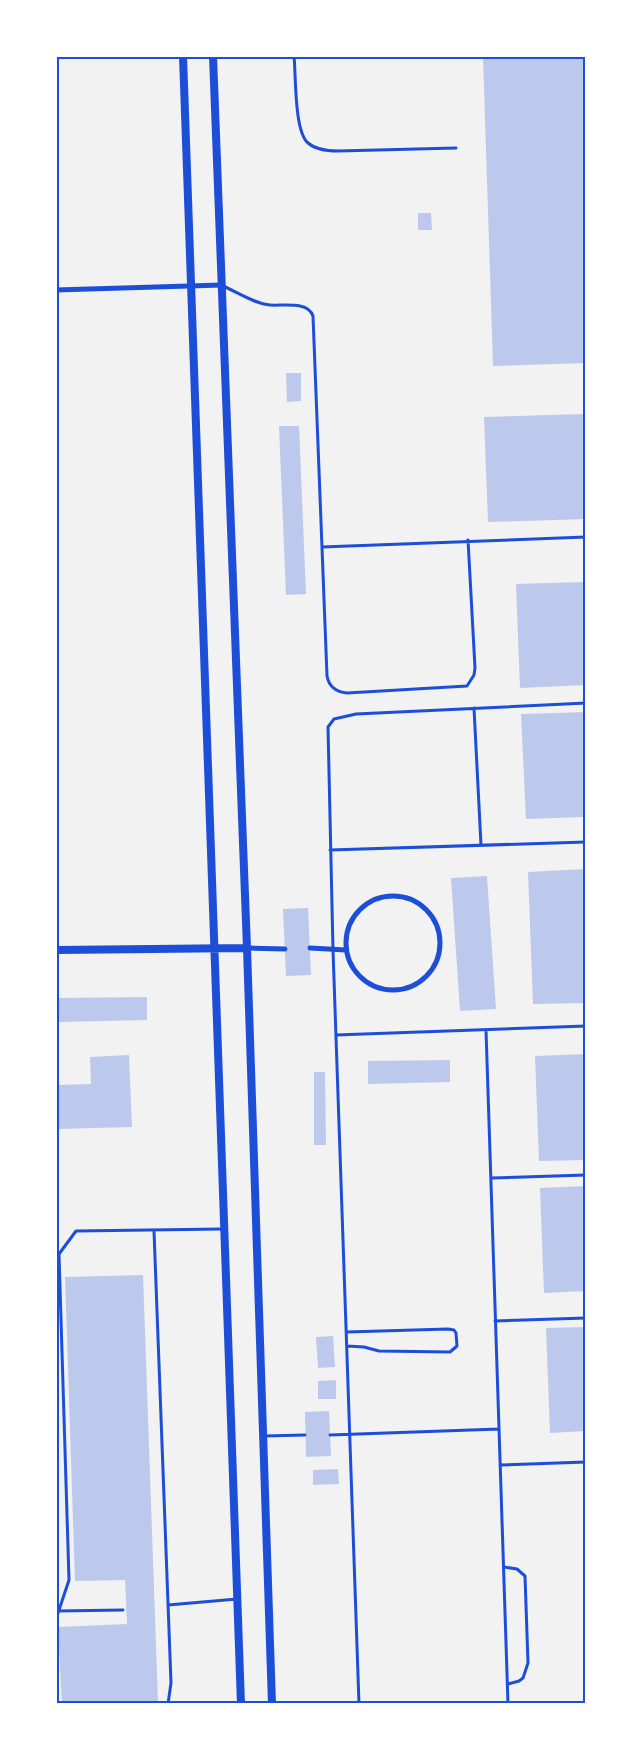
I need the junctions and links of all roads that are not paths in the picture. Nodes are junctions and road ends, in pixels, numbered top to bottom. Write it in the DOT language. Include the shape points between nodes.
graph roads {
  1 [pos="183,56"];
  2 [pos="213,56"];
  3 [pos="294,56"];
  4 [pos="456,148"];
  5 [pos="222,285"];
  6 [pos="191,286"];
  7 [pos="56,290"];
  8 [pos="586,537"];
  9 [pos="468,540"];
  10 [pos="322,547"];
  11 [pos="586,703"];
  12 [pos="474,708"];
  13 [pos="586,842"];
  14 [pos="481,845"];
  15 [pos="330,850"];
  16 [pos="214,947"];
  17 [pos="247,948"];
  18 [pos="285,948"];
  19 [pos="310,948"];
  20 [pos="56,950"];
  21 [pos="333,950"];
  22 [pos="346,950"];
  23 [pos="586,1026"];
  24 [pos="486,1030"];
  25 [pos="336,1035"];
  26 [pos="586,1175"];
  27 [pos="491,1178"];
  28 [pos="224,1229"];
  29 [pos="154,1231"];
  30 [pos="58,1254"];
  31 [pos="586,1318"];
  32 [pos="495,1321"];
  33 [pos="347,1332"];
  34 [pos="347,1346"];
  35 [pos="499,1429"];
  36 [pos="330,1434"];
  37 [pos="350,1434"];
  38 [pos="306,1435"];
  39 [pos="263,1436"];
  40 [pos="586,1462"];
  41 [pos="500,1465"];
  42 [pos="504,1567"];
  43 [pos="237,1599"];
  44 [pos="168,1605"];
  45 [pos="123,1610"];
  46 [pos="57,1611"];
  47 [pos="56,1619"];
  48 [pos="508,1684"];
  49 [pos="168,1704"];
  50 [pos="241,1704"];
  51 [pos="272,1704"];
  52 [pos="359,1704"];
  53 [pos="508,1704"];
  1 -- 6 [label="street"];
  2 -- 5 [label="street"];
  3 -- 4 [label="lane" via="300,129 308,143 315,147 338,152"];
  5 -- 6 [label="street"];
  5 -- 10 [label="lane" via="267,305 305,307 313,316"];
  5 -- 17 [label="street"];
  6 -- 7 [label="street"];
  6 -- 16 [label="street"];
  8 -- 9 [label="lane"];
  9 -- 10 [label="lane"];
  9 -- 10 [label="lane" via="475,668 471,681 462,686 347,694 335,689 327,676"];
  11 -- 12 [label="lane"];
  12 -- 14 [label="lane"];
  12 -- 15 [label="lane" via="356,714 334,719 328,727 327,740"];
  13 -- 14 [label="lane"];
  14 -- 15 [label="lane"];
  15 -- 21 [label="lane"];
  16 -- 17 [label="street"];
  16 -- 20 [label="street"];
  16 -- 28 [label="street"];
  17 -- 18 [label="street"];
  17 -- 39 [label="street"];
  19 -- 21 [label="street"];
  21 -- 22 [label="street"];
  21 -- 25 [label="lane"];
  22 -- 22 [label="street" via="352,967 364,980 381,989 399,990 416,984 430,973 438,958 440,942 437,926 428,911 415,901 395,896 375,900 358,912 348,930"];
  23 -- 24 [label="lane"];
  24 -- 25 [label="lane"];
  24 -- 27 [label="lane"];
  25 -- 33 [label="lane"];
  26 -- 27 [label="lane"];
  27 -- 32 [label="lane"];
  28 -- 29 [label="lane"];
  28 -- 43 [label="street"];
  29 -- 30 [label="lane" via="76,1232"];
  29 -- 44 [label="lane"];
  30 -- 46 [label="lane" via="69,1580"];
  31 -- 32 [label="lane"];
  32 -- 35 [label="lane"];
  33 -- 34 [label="lane"];
  33 -- 34 [label="lane" via="448,1329 454,1330 458,1346 450,1352 379,1351"];
  34 -- 37 [label="lane"];
  35 -- 37 [label="lane"];
  35 -- 41 [label="lane"];
  36 -- 37 [label="lane"];
  37 -- 52 [label="lane"];
  38 -- 39 [label="lane"];
  39 -- 51 [label="street"];
  40 -- 41 [label="lane"];
  41 -- 42 [label="lane"];
  42 -- 48 [label="lane"];
  42 -- 48 [label="lane" via="517,1569 525,1576 527,1667 523,1678"];
  43 -- 44 [label="lane"];
  43 -- 50 [label="street"];
  44 -- 49 [label="lane" via="171,1683"];
  45 -- 46 [label="lane"];
  46 -- 47 [label="lane"];
  48 -- 53 [label="lane"];
}
